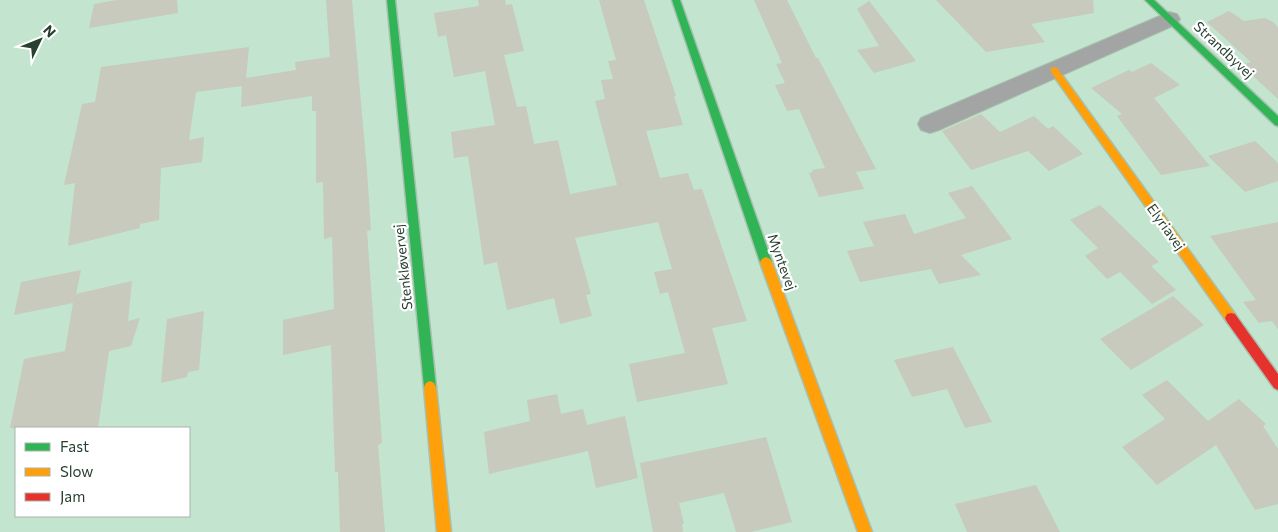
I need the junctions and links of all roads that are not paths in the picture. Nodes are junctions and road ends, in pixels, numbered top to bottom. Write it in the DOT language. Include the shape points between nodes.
graph roads {
  1 [pos="391,0"];
  2 [pos="676,0"];
  3 [pos="1149,0"];
  4 [pos="1169,19"];
  5 [pos="1054,70"];
  6 [pos="1278,122"];
  7 [pos="930,124"];
  8 [pos="1278,384"];
  9 [pos="444,532"];
  10 [pos="865,532"];
  1 -- 9 [label="street, Stenkløvervej"];
  2 -- 10 [label="street, Myntevej" via="758,241"];
  3 -- 4 [label="street, Strandbyvej"];
  4 -- 5 [label="street"];
  4 -- 6 [label="street, Strandbyvej"];
  5 -- 7 [label="street"];
  5 -- 8 [label="street, Elyriavej"];
}
